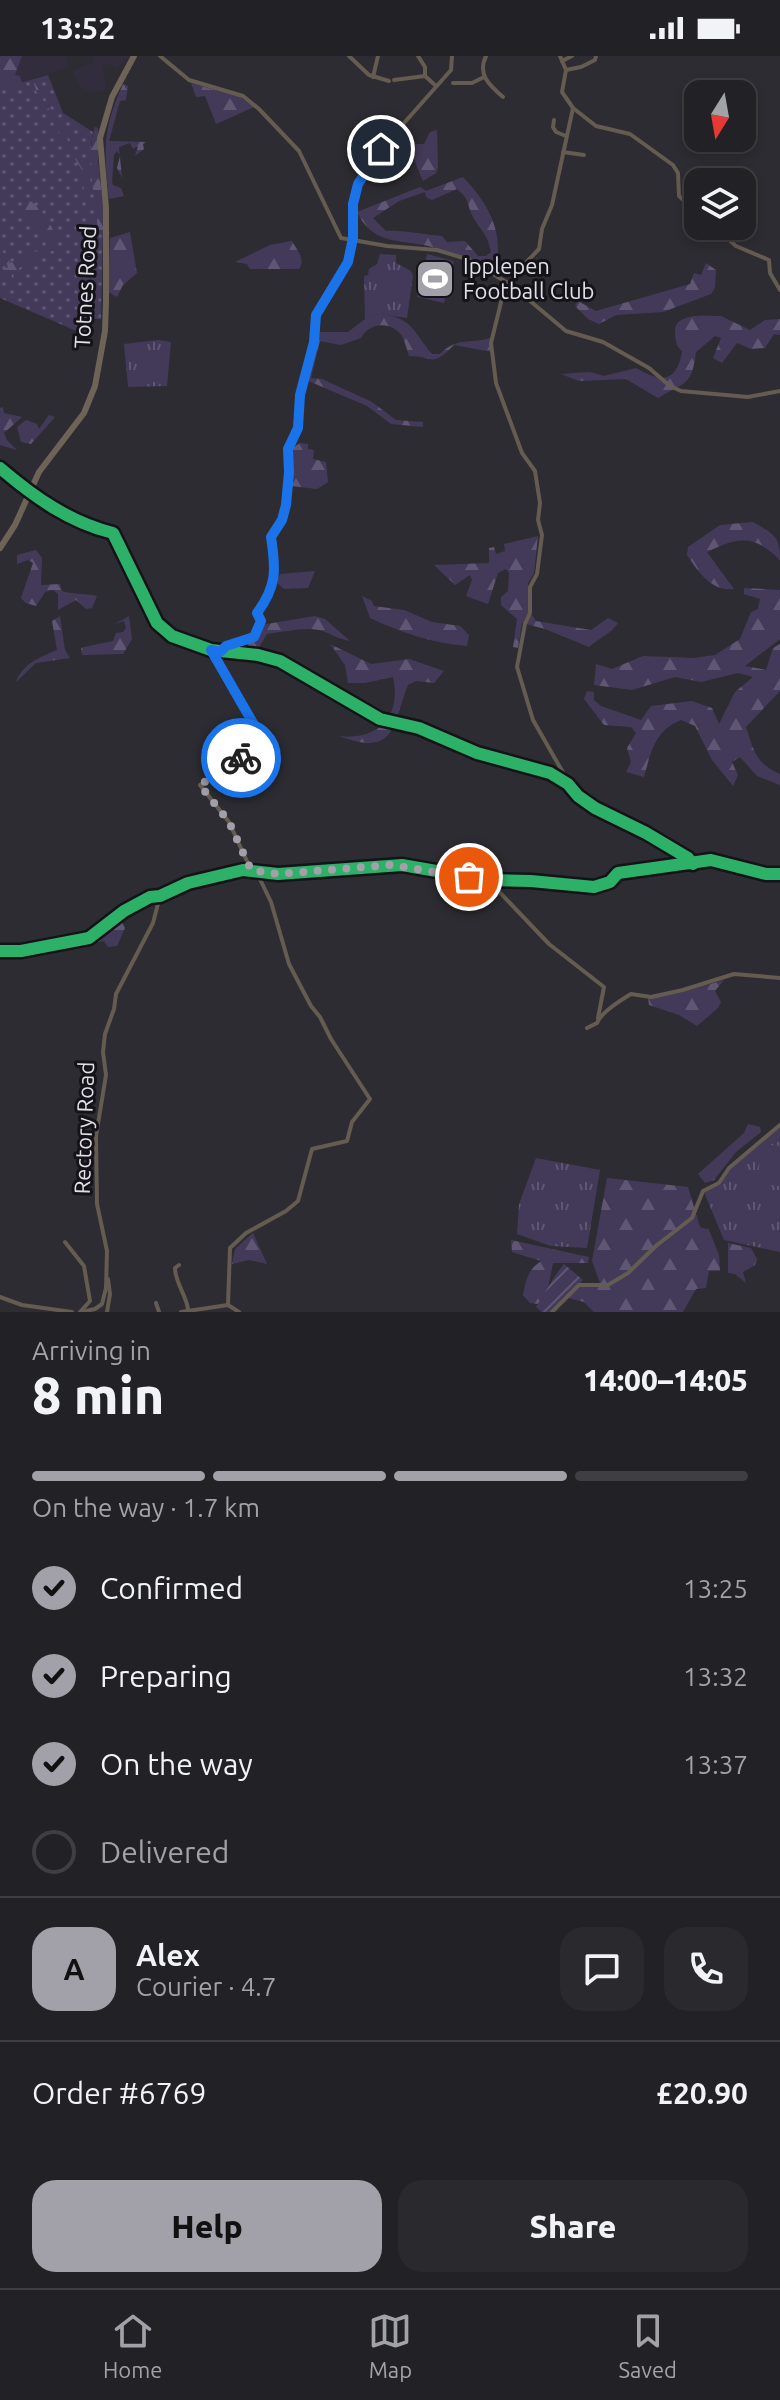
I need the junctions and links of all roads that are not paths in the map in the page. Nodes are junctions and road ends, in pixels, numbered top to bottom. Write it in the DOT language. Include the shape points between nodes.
graph roads {
  1 [pos="134,56"];
  2 [pos="160,56"];
  3 [pos="349,56"];
  4 [pos="378,56"];
  5 [pos="418,56"];
  6 [pos="452,56"];
  7 [pos="486,56"];
  8 [pos="572,56"];
  9 [pos="596,56"];
  10 [pos="561,58"];
  11 [pos="566,70"];
  12 [pos="425,76"];
  13 [pos="372,77"];
  14 [pos="484,77"];
  15 [pos="453,83"];
  16 [pos="436,86"];
  17 [pos="503,97"];
  18 [pos="573,108"];
  19 [pos="554,120"];
  20 [pos="566,136"];
  21 [pos="563,152"];
  22 [pos="584,155"];
  23 [pos="684,201"];
  24 [pos="729,240"];
  25 [pos="353,241"];
  26 [pos="508,283"];
  27 [pos="780,290"];
  28 [pos="780,391"];
  29 [pos="0,468"];
  30 [pos="30,492"];
  31 [pos="0,548"];
  32 [pos="211,650"];
  33 [pos="220,652"];
  34 [pos="568,784"];
  35 [pos="693,864"];
  36 [pos="251,870"];
  37 [pos="257,873"];
  38 [pos="780,874"];
  39 [pos="488,880"];
  40 [pos="160,896"];
  41 [pos="0,951"];
  42 [pos="780,978"];
  43 [pos="598,1020"];
  44 [pos="587,1028"];
  45 [pos="780,1125"];
  46 [pos="65,1242"];
  47 [pos="179,1265"];
  48 [pos="107,1276"];
  49 [pos="0,1297"];
  50 [pos="156,1303"];
  51 [pos="228,1305"];
  52 [pos="188,1309"];
  53 [pos="72,1312"];
  54 [pos="80,1312"];
  55 [pos="107,1312"];
  56 [pos="159,1312"];
  57 [pos="181,1312"];
  58 [pos="239,1312"];
  59 [pos="552,1312"];
  1 -- 30 [label="main road, Totnes Road" via="112,97 100,138 106,301 95,386 84,413 47,459"];
  2 -- 25 [label="street" via="189,80 243,96 259,109 299,151 341,238"];
  3 -- 13 [label="street"];
  4 -- 13 [label="street"];
  5 -- 12 [label="street"];
  6 -- 16 [label="street" via="452,68"];
  7 -- 14 [label="street"];
  8 -- 10 [label="street"];
  9 -- 11 [label="street" via="587,65"];
  10 -- 11 [label="street"];
  11 -- 18 [label="street" via="562,92"];
  12 -- 13 [label="street" via="392,81"];
  12 -- 16 [label="street"];
  14 -- 15 [label="street"];
  14 -- 17 [label="street"];
  16 -- 25 [label="street" via="358,184"];
  18 -- 20 [label="street"];
  18 -- 23 [label="street" via="596,126 630,134 673,165"];
  19 -- 20 [label="street" via="556,132"];
  20 -- 21 [label="street"];
  21 -- 22 [label="street"];
  21 -- 26 [label="street" via="539,249"];
  24 -- 27 [label="street" via="769,260"];
  25 -- 26 [label="street" via="437,250 470,260"];
  25 -- 33 [label="street" via="343,273 316,315 298,428 288,449 286,505 271,537 275,577 257,613 260,625 254,637"];
  26 -- 28 [label="street" via="566,331 603,342 681,391 748,397"];
  26 -- 34 [label="street" via="491,343 496,383 522,453 535,471 542,535 518,670 533,720"];
  29 -- 30 [label="street"];
  30 -- 31 [label="main road, Totnes Road"];
  30 -- 32 [label="street" via="74,519 113,533 160,629"];
  32 -- 33 [label="street"];
  32 -- 36 [label="street" via="262,745 200,785 229,822"];
  33 -- 34 [label="street" via="280,661 380,719 534,767"];
  34 -- 35 [label="street" via="595,808"];
  35 -- 38 [label="street" via="714,860"];
  35 -- 39 [label="street" via="618,873 594,887"];
  36 -- 37 [label="street"];
  36 -- 40 [label="street" via="188,883"];
  37 -- 39 [label="street" via="390,865"];
  37 -- 51 [label="street" via="289,964 370,1099 352,1122 347,1141 312,1149 294,1206 230,1248"];
  39 -- 43 [label="street" via="549,944 604,987"];
  40 -- 41 [label="street" via="136,903 89,938"];
  40 -- 48 [label="street, Rectory Road" via="153,923 116,994 103,1052 106,1075 96,1145"];
  42 -- 43 [label="street" via="734,974 673,993 631,994"];
  43 -- 44 [label="street"];
  45 -- 59 [label="street" via="719,1183 703,1191 692,1218 628,1273 608,1285 579,1285"];
  46 -- 54 [label="street" via="84,1266 90,1301"];
  47 -- 52 [label="street" via="176,1278"];
  48 -- 54 [label="street" via="102,1304"];
  48 -- 55 [label="street, Rectory Road"];
  49 -- 53 [label="street"];
  50 -- 56 [label="street"];
  51 -- 52 [label="street"];
  51 -- 58 [label="street"];
  52 -- 57 [label="street"];
}
